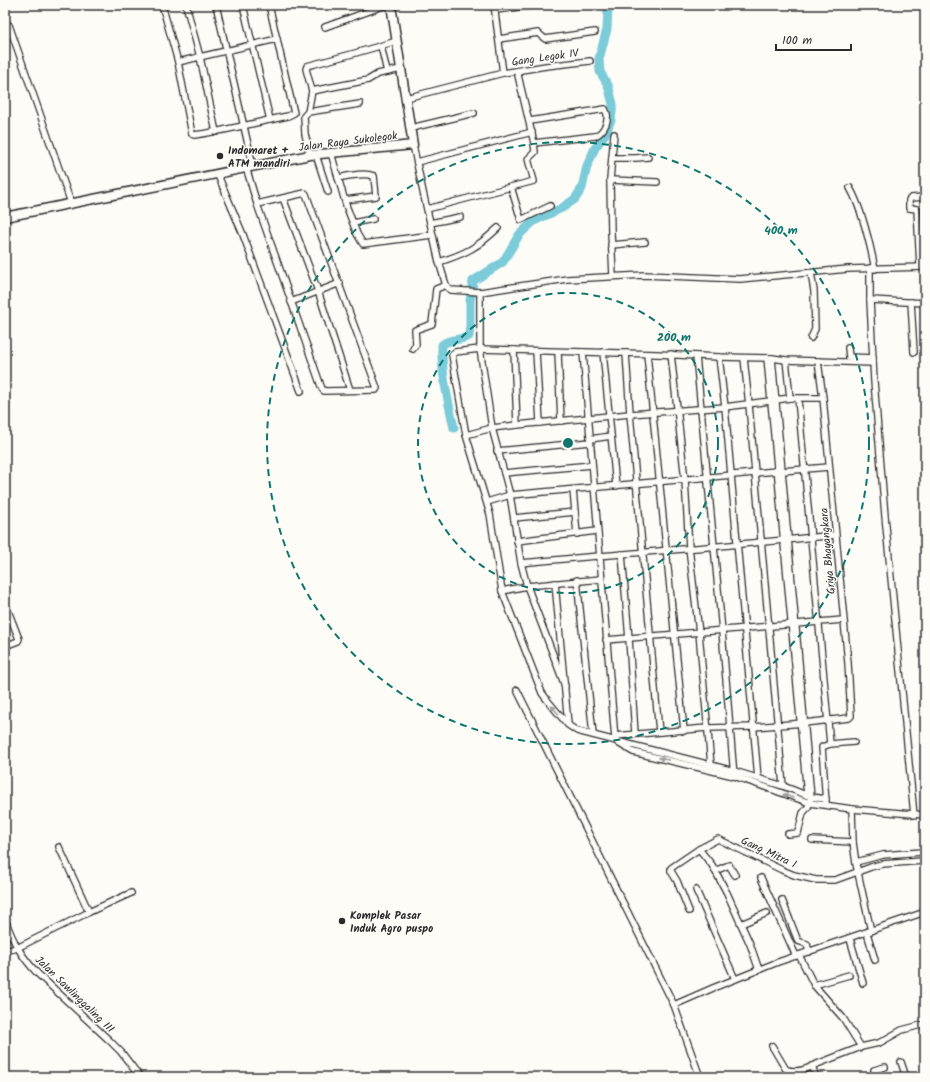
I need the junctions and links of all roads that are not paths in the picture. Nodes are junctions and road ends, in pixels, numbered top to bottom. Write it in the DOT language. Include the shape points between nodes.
graph roads {
  1 [pos="162,5"];
  2 [pos="186,5"];
  3 [pos="216,5"];
  4 [pos="243,5"];
  5 [pos="269,5"];
  6 [pos="386,5"];
  7 [pos="391,5"];
  8 [pos="529,6"];
  9 [pos="495,7"];
  10 [pos="9,25"];
  11 [pos="325,27"];
  12 [pos="596,32"];
  13 [pos="277,39"];
  14 [pos="499,39"];
  15 [pos="397,41"];
  16 [pos="252,45"];
  17 [pos="381,46"];
  18 [pos="227,51"];
  19 [pos="200,57"];
  20 [pos="590,61"];
  21 [pos="178,62"];
  22 [pos="401,69"];
  23 [pos="517,71"];
  24 [pos="387,72"];
  25 [pos="503,73"];
  26 [pos="312,91"];
  27 [pos="406,98"];
  28 [pos="360,104"];
  29 [pos="308,112"];
  30 [pos="474,113"];
  31 [pos="270,120"];
  32 [pos="530,121"];
  33 [pos="244,126"];
  34 [pos="411,128"];
  35 [pos="216,132"];
  36 [pos="532,132"];
  37 [pos="614,134"];
  38 [pos="534,143"];
  39 [pos="413,145"];
  40 [pos="331,153"];
  41 [pos="313,155"];
  42 [pos="648,157"];
  43 [pos="612,158"];
  44 [pos="417,162"];
  45 [pos="249,167"];
  46 [pos="217,174"];
  47 [pos="338,178"];
  48 [pos="610,180"];
  49 [pos="657,182"];
  50 [pos="511,187"];
  51 [pos="850,188"];
  52 [pos="328,192"];
  53 [pos="925,197"];
  54 [pos="283,198"];
  55 [pos="345,200"];
  56 [pos="71,203"];
  57 [pos="257,204"];
  58 [pos="550,206"];
  59 [pos="427,209"];
  60 [pos="5,217"];
  61 [pos="460,217"];
  62 [pos="373,219"];
  63 [pos="352,222"];
  64 [pos="430,223"];
  65 [pos="498,228"];
  66 [pos="432,235"];
  67 [pos="644,242"];
  68 [pos="611,245"];
  69 [pos="439,262"];
  70 [pos="923,267"];
  71 [pos="872,268"];
  72 [pos="811,273"];
  73 [pos="613,276"];
  74 [pos="340,283"];
  75 [pos="446,285"];
  76 [pos="318,291"];
  77 [pos="480,292"];
  78 [pos="870,300"];
  79 [pos="291,302"];
  80 [pos="911,302"];
  81 [pos="925,303"];
  82 [pos="811,338"];
  83 [pos="848,348"];
  84 [pos="480,349"];
  85 [pos="413,350"];
  86 [pos="514,350"];
  87 [pos="536,351"];
  88 [pos="558,352"];
  89 [pos="582,352"];
  90 [pos="603,352"];
  91 [pos="914,352"];
  92 [pos="626,353"];
  93 [pos="647,354"];
  94 [pos="671,354"];
  95 [pos="696,356"];
  96 [pos="719,357"];
  97 [pos="744,358"];
  98 [pos="769,358"];
  99 [pos="786,360"];
  100 [pos="873,360"];
  101 [pos="818,361"];
  102 [pos="350,390"];
  103 [pos="301,391"];
  104 [pos="790,398"];
  105 [pos="823,398"];
  106 [pos="798,399"];
  107 [pos="772,401"];
  108 [pos="749,405"];
  109 [pos="725,407"];
  110 [pos="701,409"];
  111 [pos="678,410"];
  112 [pos="654,412"];
  113 [pos="630,414"];
  114 [pos="610,416"];
  115 [pos="588,418"];
  116 [pos="562,421"];
  117 [pos="540,423"];
  118 [pos="517,425"];
  119 [pos="492,428"];
  120 [pos="466,435"];
  121 [pos="611,436"];
  122 [pos="590,440"];
  123 [pos="497,450"];
  124 [pos="592,465"];
  125 [pos="829,467"];
  126 [pos="805,469"];
  127 [pos="779,471"];
  128 [pos="504,473"];
  129 [pos="755,473"];
  130 [pos="731,476"];
  131 [pos="707,478"];
  132 [pos="685,480"];
  133 [pos="660,481"];
  134 [pos="637,484"];
  135 [pos="616,486"];
  136 [pos="594,488"];
  137 [pos="573,490"];
  138 [pos="510,495"];
  139 [pos="487,502"];
  140 [pos="575,512"];
  141 [pos="514,518"];
  142 [pos="597,531"];
  143 [pos="577,534"];
  144 [pos="836,535"];
  145 [pos="812,537"];
  146 [pos="785,540"];
  147 [pos="517,541"];
  148 [pos="761,542"];
  149 [pos="738,545"];
  150 [pos="713,546"];
  151 [pos="689,548"];
  152 [pos="666,550"];
  153 [pos="642,552"];
  154 [pos="622,554"];
  155 [pos="598,555"];
  156 [pos="521,563"];
  157 [pos="601,579"];
  158 [pos="577,580"];
  159 [pos="555,583"];
  160 [pos="527,586"];
  161 [pos="502,591"];
  162 [pos="5,604"];
  163 [pos="843,620"];
  164 [pos="819,622"];
  165 [pos="794,624"];
  166 [pos="770,627"];
  167 [pos="745,629"];
  168 [pos="722,631"];
  169 [pos="699,633"];
  170 [pos="675,635"];
  171 [pos="651,637"];
  172 [pos="629,639"];
  173 [pos="606,640"];
  174 [pos="5,646"];
  175 [pos="565,686"];
  176 [pos="517,690"];
  177 [pos="829,720"];
  178 [pos="802,723"];
  179 [pos="568,725"];
  180 [pos="778,725"];
  181 [pos="754,726"];
  182 [pos="730,727"];
  183 [pos="707,728"];
  184 [pos="684,731"];
  185 [pos="659,732"];
  186 [pos="593,734"];
  187 [pos="635,734"];
  188 [pos="614,739"];
  189 [pos="854,742"];
  190 [pos="830,744"];
  191 [pos="711,765"];
  192 [pos="734,774"];
  193 [pos="758,778"];
  194 [pos="783,786"];
  195 [pos="809,798"];
  196 [pos="826,802"];
  197 [pos="852,809"];
  198 [pos="914,815"];
  199 [pos="925,815"];
  200 [pos="788,834"];
  201 [pos="812,840"];
  202 [pos="853,842"];
  203 [pos="59,847"];
  204 [pos="699,849"];
  205 [pos="925,854"];
  206 [pos="856,863"];
  207 [pos="925,865"];
  208 [pos="715,871"];
  209 [pos="858,872"];
  210 [pos="735,875"];
  211 [pos="762,878"];
  212 [pos="696,890"];
  213 [pos="131,893"];
  214 [pos="782,900"];
  215 [pos="689,911"];
  216 [pos="89,912"];
  217 [pos="925,912"];
  218 [pos="766,914"];
  219 [pos="5,918"];
  220 [pos="741,924"];
  221 [pos="869,932"];
  222 [pos="850,939"];
  223 [pos="17,948"];
  224 [pos="5,951"];
  225 [pos="809,952"];
  226 [pos="797,955"];
  227 [pos="875,960"];
  228 [pos="759,970"];
  229 [pos="849,975"];
  230 [pos="735,979"];
  231 [pos="863,983"];
  232 [pos="814,986"];
  233 [pos="674,1005"];
  234 [pos="925,1024"];
  235 [pos="772,1046"];
  236 [pos="862,1047"];
  237 [pos="901,1062"];
  238 [pos="812,1066"];
  239 [pos="885,1067"];
  240 [pos="140,1077"];
  241 [pos="700,1077"];
  242 [pos="816,1077"];
  243 [pos="875,1077"];
  244 [pos="906,1077"];
  1 -- 21 [label="street"];
  2 -- 19 [label="street"];
  3 -- 18 [label="street"];
  4 -- 16 [label="street"];
  5 -- 13 [label="street"];
  6 -- 11 [label="street"];
  7 -- 15 [label="street, Jalan Raya Sukolegok"];
  8 -- 9 [label="street"];
  9 -- 14 [label="street"];
  10 -- 56 [label="street"];
  12 -- 14 [label="street" via="545,39 538,33"];
  13 -- 16 [label="street"];
  13 -- 31 [label="street" via="294,112 293,115"];
  14 -- 25 [label="street"];
  15 -- 17 [label="street"];
  15 -- 22 [label="street, Jalan Raya Sukolegok"];
  16 -- 18 [label="street"];
  16 -- 31 [label="street"];
  17 -- 24 [label="street"];
  17 -- 26 [label="street" via="307,66"];
  18 -- 19 [label="street"];
  18 -- 33 [label="street"];
  19 -- 21 [label="street"];
  19 -- 35 [label="street"];
  20 -- 23 [label="street, Gang Legok IV"];
  21 -- 35 [label="street" via="192,134"];
  22 -- 24 [label="street"];
  22 -- 27 [label="street, Jalan Raya Sukolegok"];
  23 -- 25 [label="street, Gang Legok IV"];
  23 -- 32 [label="street"];
  24 -- 26 [label="street" via="368,80"];
  25 -- 27 [label="street, Gang Legok IV"];
  26 -- 29 [label="street"];
  27 -- 34 [label="street, Jalan Raya Sukolegok"];
  28 -- 29 [label="street"];
  29 -- 41 [label="street" via="303,122"];
  30 -- 34 [label="street"];
  31 -- 33 [label="street"];
  32 -- 36 [label="street"];
  32 -- 38 [label="street" via="605,109 607,112 606,124 595,136"];
  33 -- 35 [label="street"];
  33 -- 45 [label="street"];
  34 -- 39 [label="street, Jalan Raya Sukolegok"];
  36 -- 38 [label="street"];
  36 -- 44 [label="street"];
  37 -- 43 [label="street"];
  38 -- 50 [label="street" via="535,152 528,160 534,181"];
  39 -- 40 [label="street, Jalan Raya Sukolegok"];
  39 -- 44 [label="street"];
  40 -- 41 [label="street, Jalan Raya Sukolegok"];
  40 -- 47 [label="street"];
  41 -- 45 [label="street, Jalan Raya Sukolegok"];
  41 -- 52 [label="street"];
  42 -- 43 [label="street"];
  43 -- 48 [label="street"];
  44 -- 59 [label="street"];
  45 -- 46 [label="street, Jalan Raya Sukolegok"];
  45 -- 57 [label="street"];
  46 -- 56 [label="street, Jalan Raya Sukolegok"];
  46 -- 103 [label="street" via="242,232"];
  47 -- 55 [label="street"];
  47 -- 55 [label="street" via="372,174 374,176 376,196"];
  48 -- 49 [label="street"];
  48 -- 68 [label="street"];
  50 -- 58 [label="street" via="521,220"];
  50 -- 59 [label="street"];
  51 -- 71 [label="street" via="869,241"];
  53 -- 70 [label="street" via="909,200 910,208 917,209"];
  54 -- 57 [label="street"];
  54 -- 74 [label="street" via="306,194"];
  54 -- 76 [label="street"];
  55 -- 63 [label="street"];
  56 -- 60 [label="street, Jalan Raya Sukolegok"];
  57 -- 79 [label="street"];
  59 -- 64 [label="street"];
  61 -- 64 [label="street"];
  62 -- 63 [label="street"];
  63 -- 66 [label="street" via="364,245"];
  64 -- 66 [label="street"];
  65 -- 69 [label="street" via="467,252"];
  66 -- 69 [label="street"];
  67 -- 68 [label="street"];
  68 -- 73 [label="street"];
  69 -- 75 [label="street"];
  70 -- 71 [label="street"];
  71 -- 72 [label="street"];
  71 -- 78 [label="street"];
  72 -- 73 [label="street" via="740,279"];
  72 -- 82 [label="street" via="815,330"];
  73 -- 77 [label="street" via="567,279"];
  74 -- 76 [label="street"];
  74 -- 102 [label="street" via="377,388"];
  75 -- 77 [label="street" via="449,289"];
  75 -- 85 [label="street" via="436,289 432,324 415,330 416,344"];
  76 -- 79 [label="street"];
  76 -- 102 [label="street"];
  77 -- 84 [label="street"];
  78 -- 80 [label="street"];
  78 -- 100 [label="street"];
  79 -- 102 [label="street" via="322,389"];
  80 -- 81 [label="street"];
  80 -- 91 [label="street"];
  83 -- 100 [label="street" via="849,357"];
  84 -- 86 [label="street"];
  84 -- 119 [label="street"];
  84 -- 120 [label="street" via="452,354"];
  86 -- 87 [label="street"];
  86 -- 118 [label="street"];
  87 -- 88 [label="street"];
  87 -- 117 [label="street"];
  88 -- 89 [label="street"];
  88 -- 116 [label="street"];
  89 -- 90 [label="street"];
  89 -- 115 [label="street"];
  90 -- 92 [label="street"];
  90 -- 114 [label="street"];
  92 -- 93 [label="street"];
  92 -- 113 [label="street"];
  93 -- 94 [label="street"];
  93 -- 112 [label="street"];
  94 -- 95 [label="street"];
  94 -- 111 [label="street"];
  95 -- 96 [label="street"];
  95 -- 110 [label="street"];
  96 -- 97 [label="street"];
  96 -- 109 [label="street"];
  97 -- 98 [label="street"];
  97 -- 108 [label="street"];
  98 -- 99 [label="street"];
  98 -- 107 [label="street"];
  99 -- 101 [label="street"];
  99 -- 104 [label="street"];
  100 -- 101 [label="street"];
  100 -- 198 [label="street" via="885,516"];
  101 -- 105 [label="street, Griya Bhayangkara"];
  104 -- 106 [label="street"];
  104 -- 107 [label="street"];
  105 -- 106 [label="street"];
  105 -- 125 [label="street, Griya Bhayangkara"];
  106 -- 126 [label="street, Griya Bhayangkara"];
  107 -- 108 [label="street"];
  107 -- 127 [label="street"];
  108 -- 109 [label="street"];
  108 -- 129 [label="street"];
  109 -- 110 [label="street"];
  109 -- 130 [label="street"];
  110 -- 111 [label="street"];
  110 -- 131 [label="street"];
  111 -- 112 [label="street"];
  111 -- 132 [label="street"];
  112 -- 113 [label="street"];
  112 -- 133 [label="street"];
  113 -- 114 [label="street"];
  113 -- 134 [label="street"];
  114 -- 115 [label="street"];
  114 -- 121 [label="street"];
  115 -- 116 [label="street"];
  115 -- 122 [label="street"];
  116 -- 117 [label="street"];
  117 -- 118 [label="street"];
  118 -- 119 [label="street"];
  119 -- 120 [label="street"];
  119 -- 123 [label="street"];
  120 -- 139 [label="street"];
  121 -- 122 [label="street"];
  121 -- 135 [label="street"];
  122 -- 123 [label="street"];
  122 -- 124 [label="street"];
  123 -- 128 [label="street"];
  124 -- 128 [label="street"];
  124 -- 136 [label="street"];
  125 -- 126 [label="street"];
  125 -- 144 [label="street, Griya Bhayangkara"];
  126 -- 127 [label="street"];
  126 -- 145 [label="street, Griya Bhayangkara"];
  127 -- 129 [label="street"];
  127 -- 146 [label="street"];
  128 -- 138 [label="street"];
  129 -- 130 [label="street"];
  129 -- 148 [label="street"];
  130 -- 131 [label="street"];
  130 -- 149 [label="street"];
  131 -- 132 [label="street"];
  131 -- 150 [label="street"];
  132 -- 133 [label="street"];
  132 -- 151 [label="street"];
  133 -- 134 [label="street"];
  133 -- 152 [label="street"];
  134 -- 135 [label="street"];
  134 -- 153 [label="street"];
  135 -- 136 [label="street"];
  136 -- 137 [label="street"];
  136 -- 142 [label="street"];
  137 -- 138 [label="street"];
  137 -- 140 [label="street"];
  138 -- 139 [label="street"];
  138 -- 141 [label="street"];
  139 -- 161 [label="street"];
  140 -- 141 [label="street"];
  140 -- 143 [label="street"];
  141 -- 147 [label="street"];
  142 -- 143 [label="street"];
  142 -- 155 [label="street"];
  143 -- 147 [label="street"];
  144 -- 145 [label="street"];
  144 -- 163 [label="street, Griya Bhayangkara"];
  145 -- 146 [label="street"];
  145 -- 164 [label="street, Griya Bhayangkara"];
  146 -- 148 [label="street"];
  146 -- 165 [label="street"];
  147 -- 156 [label="street"];
  148 -- 149 [label="street"];
  148 -- 166 [label="street"];
  149 -- 150 [label="street"];
  149 -- 167 [label="street"];
  150 -- 151 [label="street"];
  150 -- 168 [label="street"];
  151 -- 152 [label="street"];
  151 -- 169 [label="street"];
  152 -- 153 [label="street"];
  152 -- 170 [label="street"];
  153 -- 154 [label="street"];
  153 -- 171 [label="street"];
  154 -- 155 [label="street"];
  154 -- 172 [label="street"];
  155 -- 156 [label="street"];
  155 -- 157 [label="street"];
  156 -- 160 [label="street"];
  157 -- 158 [label="street"];
  157 -- 173 [label="street"];
  158 -- 159 [label="street"];
  158 -- 186 [label="street"];
  159 -- 160 [label="street"];
  159 -- 175 [label="street"];
  160 -- 161 [label="street"];
  160 -- 175 [label="street"];
  179 -- 161 [label="street, one-way" via="542,693"];
  162 -- 174 [label="street" via="19,639"];
  163 -- 164 [label="street"];
  163 -- 177 [label="street, Griya Bhayangkara" via="852,714 849,718"];
  164 -- 165 [label="street"];
  164 -- 177 [label="street, Griya Bhayangkara"];
  165 -- 166 [label="street"];
  165 -- 178 [label="street"];
  166 -- 167 [label="street"];
  166 -- 180 [label="street"];
  167 -- 168 [label="street"];
  167 -- 181 [label="street"];
  168 -- 169 [label="street"];
  168 -- 182 [label="street"];
  169 -- 170 [label="street"];
  169 -- 183 [label="street"];
  170 -- 171 [label="street"];
  170 -- 184 [label="street"];
  171 -- 172 [label="street"];
  171 -- 185 [label="street"];
  172 -- 173 [label="street"];
  172 -- 187 [label="street"];
  173 -- 188 [label="street"];
  175 -- 179 [label="street"];
  176 -- 233 [label="street"];
  177 -- 178 [label="street"];
  177 -- 190 [label="street, Griya Bhayangkara"];
  178 -- 180 [label="street"];
  178 -- 195 [label="street"];
  179 -- 186 [label="street" via="577,731"];
  180 -- 181 [label="street"];
  180 -- 194 [label="street"];
  181 -- 182 [label="street"];
  181 -- 193 [label="street"];
  182 -- 183 [label="street"];
  182 -- 192 [label="street"];
  183 -- 184 [label="street"];
  183 -- 191 [label="street"];
  184 -- 185 [label="street"];
  185 -- 187 [label="street"];
  186 -- 188 [label="street"];
  187 -- 188 [label="street"];
  188 -- 191 [label="street"];
  192 -- 188 [label="street, one-way" via="633,752"];
  189 -- 190 [label="street"];
  190 -- 196 [label="street" via="821,748"];
  191 -- 192 [label="street"];
  192 -- 193 [label="street"];
  195 -- 192 [label="street, one-way"];
  193 -- 194 [label="street"];
  194 -- 195 [label="street"];
  195 -- 196 [label="street"];
  195 -- 200 [label="street" via="798,833"];
  196 -- 197 [label="street"];
  197 -- 198 [label="street"];
  197 -- 202 [label="street"];
  198 -- 199 [label="street"];
  201 -- 202 [label="street"];
  202 -- 206 [label="street"];
  203 -- 216 [label="street"];
  204 -- 208 [label="street"];
  204 -- 209 [label="street, Gang Mitra I" via="720,839 782,870 816,880 835,880"];
  204 -- 215 [label="street" via="672,866 670,870 678,881"];
  205 -- 206 [label="street" via="922,852 883,855"];
  206 -- 209 [label="street"];
  207 -- 209 [label="street, Gang Mitra I" via="923,861 882,864"];
  208 -- 210 [label="street" via="729,865"];
  208 -- 220 [label="street"];
  209 -- 221 [label="street"];
  211 -- 226 [label="street"];
  212 -- 230 [label="street"];
  213 -- 216 [label="street"];
  214 -- 225 [label="street" via="798,941 806,944"];
  216 -- 223 [label="street"];
  217 -- 221 [label="street"];
  218 -- 220 [label="street"];
  219 -- 223 [label="street, Jalan Sawlinggaling III"];
  220 -- 228 [label="street"];
  221 -- 222 [label="street"];
  221 -- 227 [label="street"];
  222 -- 225 [label="street"];
  222 -- 231 [label="street"];
  223 -- 224 [label="street"];
  223 -- 240 [label="street, Jalan Sawlinggaling III" via="38,974 121,1052"];
  225 -- 226 [label="street"];
  226 -- 228 [label="street"];
  226 -- 232 [label="street"];
  228 -- 230 [label="street"];
  229 -- 232 [label="street"];
  230 -- 233 [label="street"];
  232 -- 236 [label="street" via="843,1018"];
  233 -- 241 [label="street"];
  234 -- 236 [label="street" via="902,1030 879,1043"];
  235 -- 238 [label="street" via="787,1070 797,1071"];
  236 -- 238 [label="street"];
  237 -- 244 [label="street"];
  238 -- 242 [label="street"];
  239 -- 243 [label="street" via="874,1070"];
}
